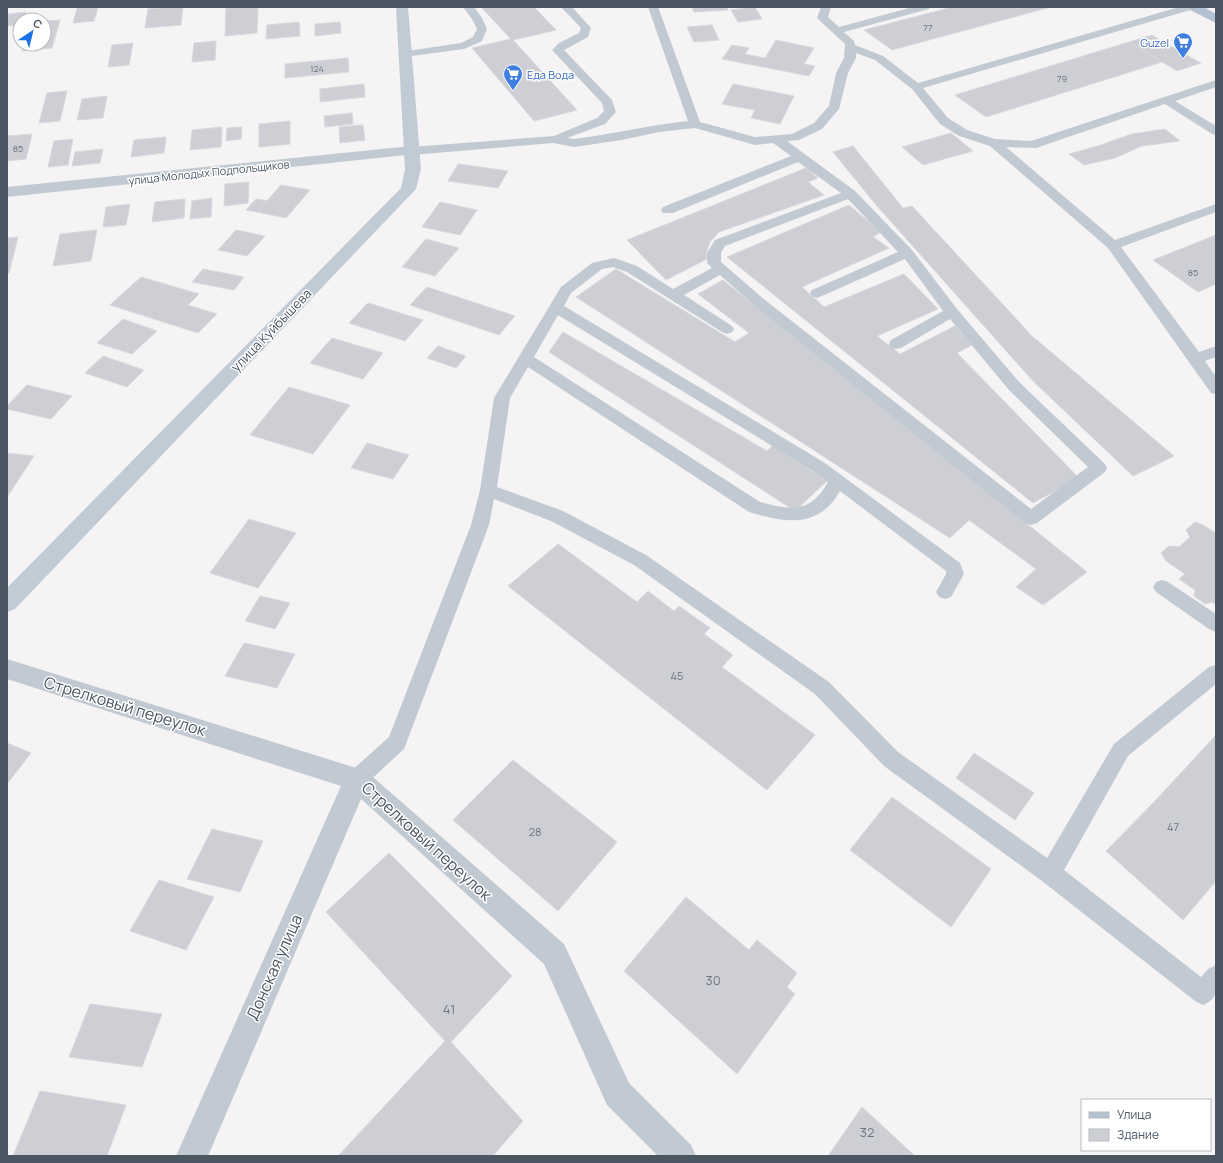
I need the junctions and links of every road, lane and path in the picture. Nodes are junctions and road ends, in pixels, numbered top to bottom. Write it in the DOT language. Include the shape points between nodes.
graph roads {
  1 [pos="402,7"];
  2 [pos="468,7"];
  3 [pos="566,7"];
  4 [pos="653,7"];
  5 [pos="826,7"];
  6 [pos="925,7"];
  7 [pos="1190,7"];
  8 [pos="1195,7"];
  9 [pos="1216,19"];
  10 [pos="837,31"];
  11 [pos="850,47"];
  12 [pos="404,54"];
  13 [pos="1216,83"];
  14 [pos="916,87"];
  15 [pos="1166,100"];
  16 [pos="695,124"];
  17 [pos="1216,131"];
  18 [pos="776,138"];
  19 [pos="553,139"];
  20 [pos="994,143"];
  21 [pos="411,151"];
  22 [pos="799,157"];
  23 [pos="7,192"];
  24 [pos="850,194"];
  25 [pos="1216,208"];
  26 [pos="668,210"];
  27 [pos="1113,245"];
  28 [pos="907,252"];
  29 [pos="721,269"];
  30 [pos="817,293"];
  31 [pos="673,295"];
  32 [pos="555,307"];
  33 [pos="952,312"];
  34 [pos="727,330"];
  35 [pos="896,344"];
  36 [pos="1216,351"];
  37 [pos="525,358"];
  38 [pos="1196,359"];
  39 [pos="1216,389"];
  40 [pos="836,481"];
  41 [pos="488,490"];
  42 [pos="1162,587"];
  43 [pos="945,592"];
  44 [pos="7,603"];
  45 [pos="1216,624"];
  46 [pos="7,669"];
  47 [pos="1216,672"];
  48 [pos="357,779"];
  49 [pos="1050,873"];
  50 [pos="1216,977"];
  51 [pos="192,1156"];
  52 [pos="680,1156"];
  1 -- 12 [label="main road, улица Куйбышева"];
  2 -- 12 [label="lane" via="482,29 478,39 464,46"];
  3 -- 19 [label="lane" via="586,28 584,35 563,44 558,50 608,102 610,112 601,122"];
  4 -- 16 [label="lane"];
  5 -- 10 [label="lane" via="822,18"];
  6 -- 10 [label="lane"];
  7 -- 14 [label="lane"];
  8 -- 9 [label="main road"];
  10 -- 11 [label="lane" via="850,42"];
  11 -- 14 [label="lane" via="879,58"];
  11 -- 18 [label="lane" via="850,58 842,73 835,107 818,126 795,137"];
  12 -- 21 [label="main road, улица Куйбышева"];
  13 -- 15 [label="lane"];
  14 -- 20 [label="lane" via="944,121 963,133"];
  15 -- 17 [label="lane"];
  15 -- 20 [label="lane" via="1032,145"];
  16 -- 18 [label="lane" via="755,141"];
  16 -- 19 [label="lane" via="574,143"];
  18 -- 22 [label="lane"];
  19 -- 21 [label="lane"];
  20 -- 27 [label="lane"];
  21 -- 23 [label="street, улица Молодых Подпольщиков"];
  21 -- 44 [label="main road, улица Куйбышева" via="413,169 408,189"];
  22 -- 24 [label="lane"];
  22 -- 26 [label="lane"];
  24 -- 28 [label="lane"];
  24 -- 29 [label="lane" via="720,243 714,253 714,263"];
  25 -- 27 [label="lane"];
  27 -- 38 [label="lane"];
  28 -- 30 [label="lane"];
  28 -- 33 [label="lane"];
  29 -- 31 [label="lane"];
  29 -- 33 [label="lane" via="1032,518 1099,468 1014,386"];
  31 -- 32 [label="lane" via="632,269 614,262 597,266 566,290"];
  31 -- 34 [label="lane"];
  32 -- 37 [label="lane"];
  32 -- 40 [label="lane" via="819,467"];
  33 -- 35 [label="lane"];
  36 -- 38 [label="lane"];
  37 -- 40 [label="lane" via="755,507 782,514 805,514 822,504 831,494"];
  37 -- 41 [label="lane" via="502,398"];
  38 -- 39 [label="lane"];
  40 -- 43 [label="lane" via="954,568 955,574"];
  41 -- 48 [label="lane" via="480,525 397,743"];
  41 -- 49 [label="lane" via="557,516 640,560 822,688 891,759"];
  42 -- 45 [label="lane"];
  46 -- 48 [label="street, Стрелковый переулок"];
  47 -- 49 [label="lane" via="1121,750"];
  48 -- 51 [label="street, Донская улица"];
  48 -- 52 [label="street, Стрелковый переулок" via="554,954 618,1094"];
  49 -- 50 [label="lane" via="1203,993"];
}
